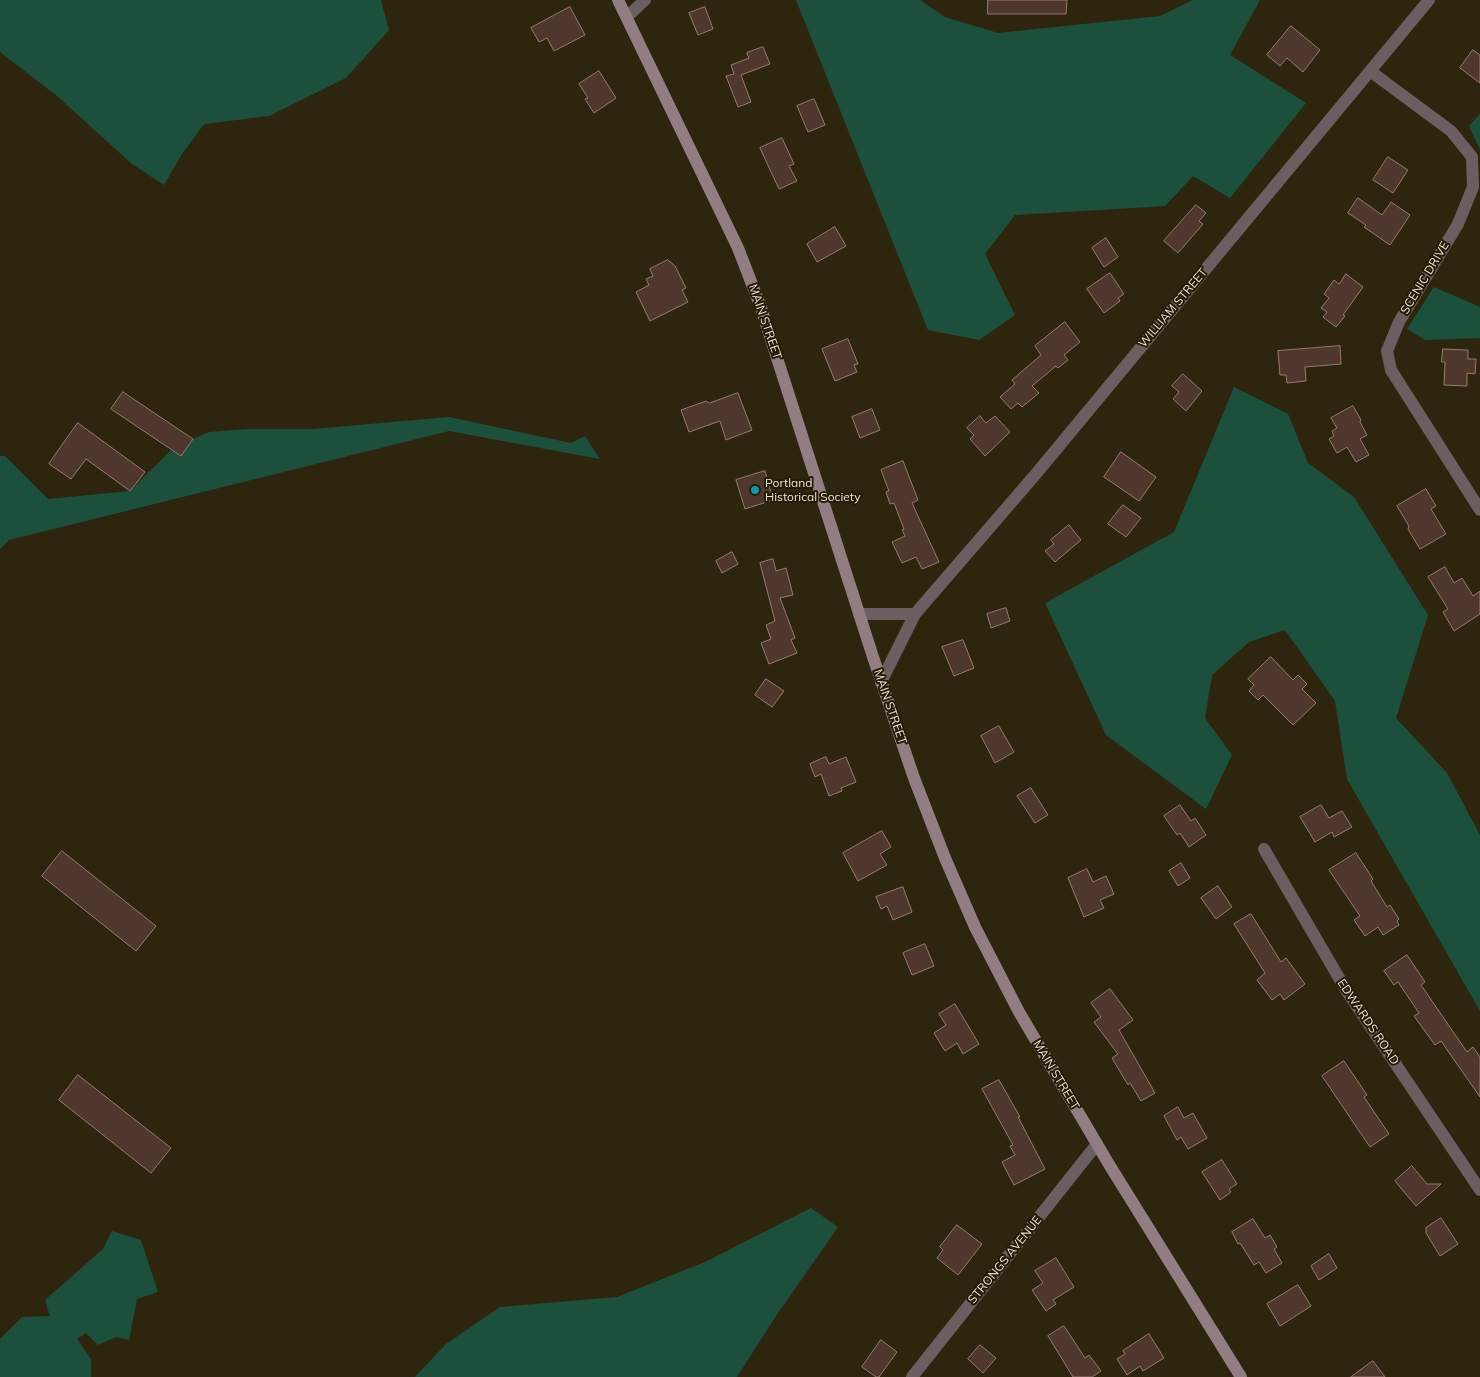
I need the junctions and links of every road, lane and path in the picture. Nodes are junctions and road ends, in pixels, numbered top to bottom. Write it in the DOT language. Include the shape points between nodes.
graph roads {
  1 [pos="618,0"];
  2 [pos="645,0"];
  3 [pos="1429,0"];
  4 [pos="626,17"];
  5 [pos="1370,72"];
  6 [pos="1480,510"];
  7 [pos="859,614"];
  8 [pos="915,614"];
  9 [pos="881,682"];
  10 [pos="1264,849"];
  11 [pos="1097,1144"];
  12 [pos="1480,1190"];
  13 [pos="912,1377"];
  14 [pos="1241,1377"];
  1 -- 4 [label="main road, MAIN STREET"];
  2 -- 4 [label="street"];
  3 -- 5 [label="street, WILLIAM STREET"];
  4 -- 7 [label="main road, MAIN STREET" via="738,248 757,297"];
  5 -- 6 [label="street, SCENIC DRIVE" via="1451,131 1472,157 1473,187 1458,224 1399,322 1387,351 1392,370"];
  5 -- 8 [label="street, WILLIAM STREET" via="1042,467"];
  7 -- 8 [label="street"];
  7 -- 9 [label="main road, MAIN STREET"];
  8 -- 9 [label="street, WILLIAM STREET"];
  9 -- 11 [label="main road, MAIN STREET" via="914,778 975,927 1019,1012"];
  10 -- 12 [label="street, EDWARDS ROAD" via="1346,990"];
  11 -- 13 [label="street, STRONGS AVENUE"];
  11 -- 14 [label="main road, MAIN STREET"];
}
